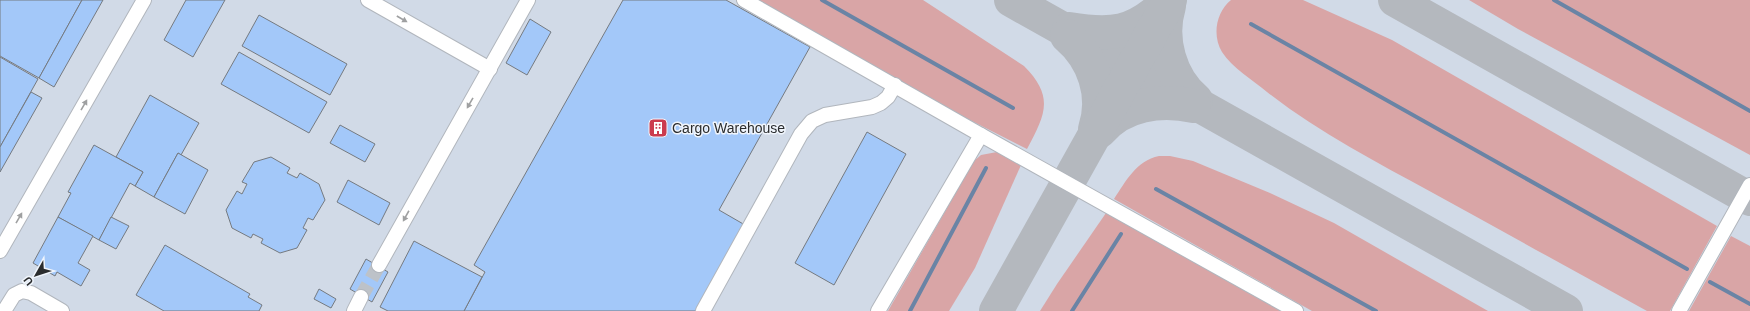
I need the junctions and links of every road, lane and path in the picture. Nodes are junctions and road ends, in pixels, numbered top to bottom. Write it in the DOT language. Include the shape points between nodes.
graph roads {
  1 [pos="144,0"];
  2 [pos="368,0"];
  3 [pos="528,0"];
  4 [pos="744,0"];
  5 [pos="490,69"];
  6 [pos="895,85"];
  7 [pos="981,135"];
  8 [pos="1750,185"];
  9 [pos="0,252"];
  10 [pos="379,265"];
  11 [pos="361,297"];
  12 [pos="4,311"];
  13 [pos="62,311"];
  14 [pos="354,311"];
  15 [pos="703,311"];
  16 [pos="878,311"];
  17 [pos="1296,311"];
  18 [pos="1679,311"];
  9 -- 1 [label="lane, one-way"];
  2 -- 5 [label="lane, one-way"];
  3 -- 5 [label="lane"];
  4 -- 6 [label="lane"];
  5 -- 10 [label="lane, one-way"];
  6 -- 7 [label="lane"];
  6 -- 15 [label="lane" via="888,97 872,107 825,115 812,121 801,134"];
  7 -- 16 [label="lane"];
  7 -- 17 [label="lane"];
  8 -- 18 [label="lane"];
  11 -- 14 [label="lane"];
  12 -- 13 [label="lane" via="14,295 22,291 31,293"];
}
